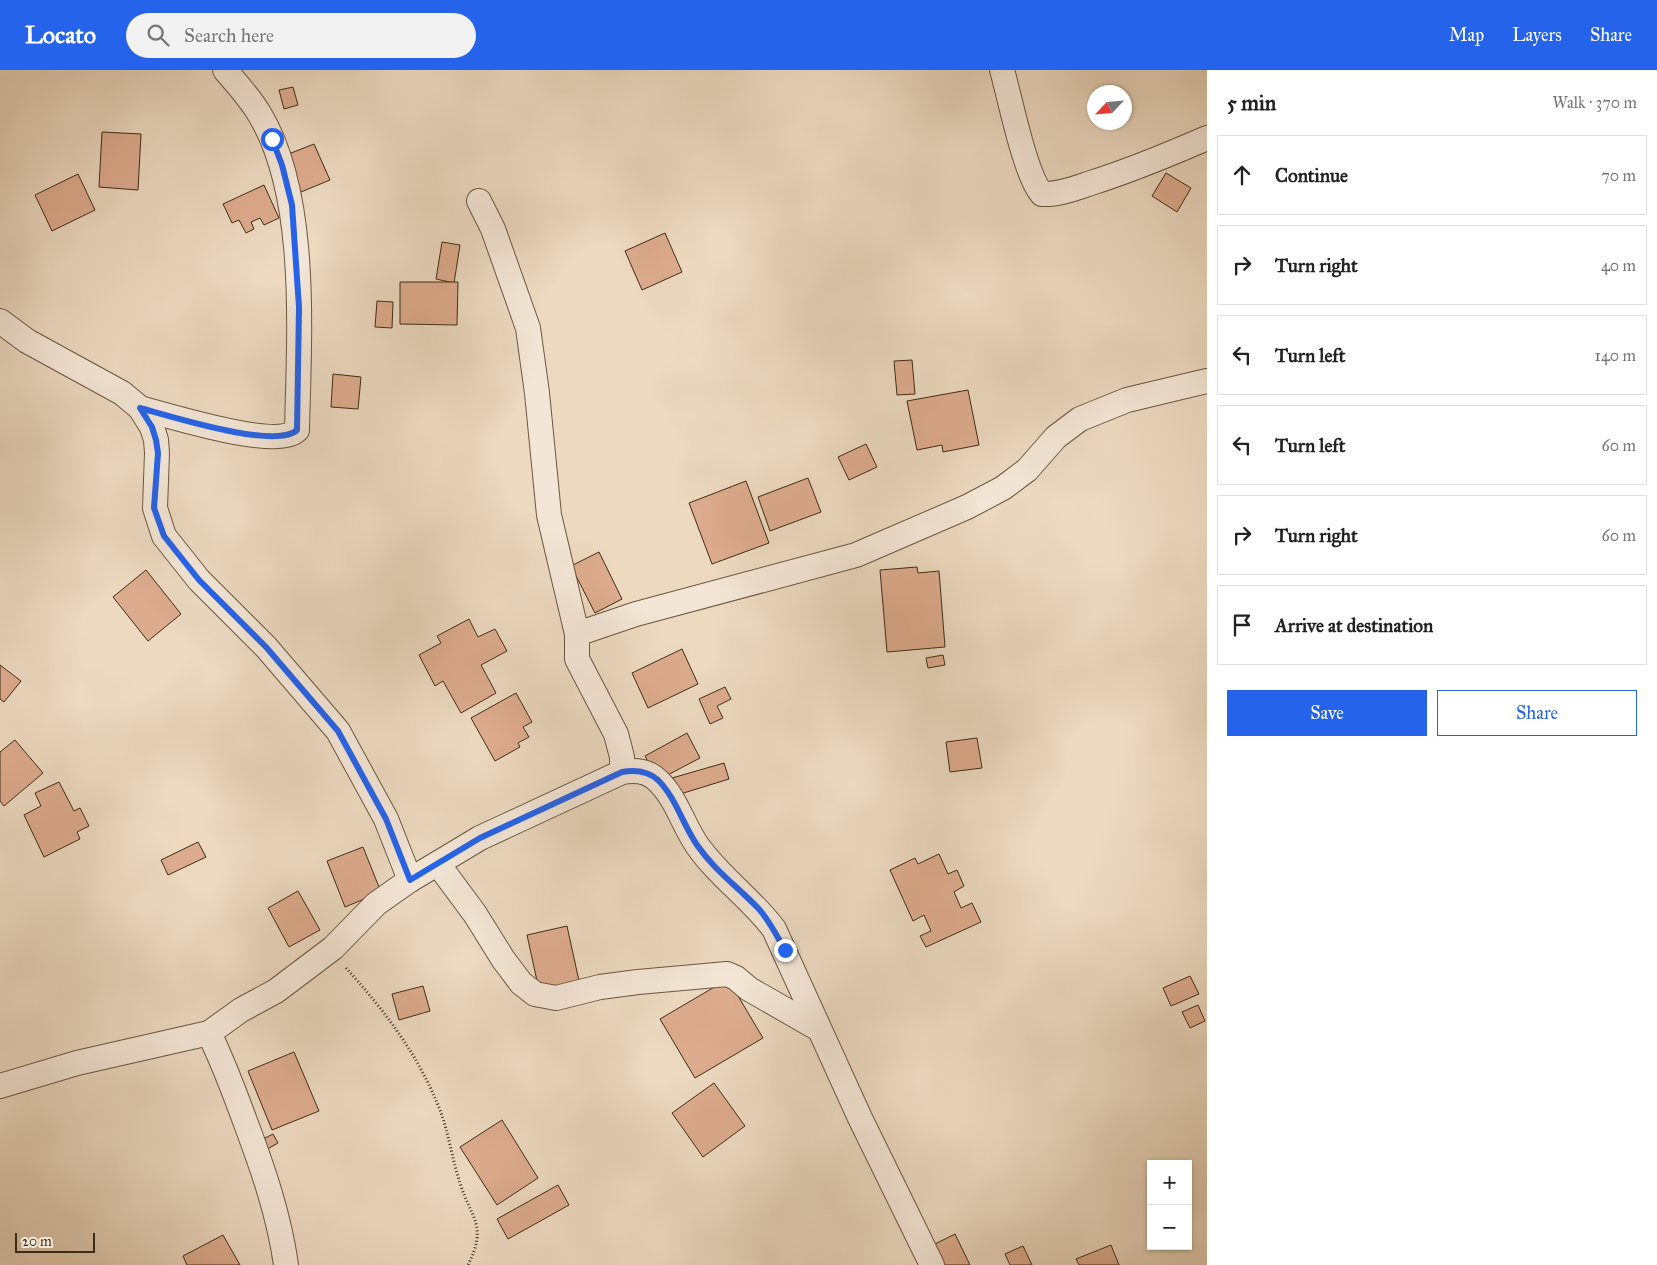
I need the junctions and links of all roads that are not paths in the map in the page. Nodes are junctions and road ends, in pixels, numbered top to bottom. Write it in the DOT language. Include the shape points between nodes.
graph roads {
  1 [pos="225,70"];
  2 [pos="1002,70"];
  3 [pos="1207,138"];
  4 [pos="479,201"];
  5 [pos="0,321"];
  6 [pos="1207,381"];
  7 [pos="140,408"];
  8 [pos="576,634"];
  9 [pos="622,772"];
  10 [pos="438,864"];
  11 [pos="410,880"];
  12 [pos="817,1028"];
  13 [pos="209,1033"];
  14 [pos="0,1086"];
  15 [pos="286,1265"];
  16 [pos="932,1265"];
  1 -- 7 [label="street" via="260,114 282,165 292,205 299,307 297,430 286,436 253,436"];
  2 -- 3 [label="street" via="1028,167 1035,186 1042,194 1072,189 1143,166"];
  4 -- 8 [label="street" via="494,229 528,328 549,514"];
  5 -- 7 [label="street" via="27,341 122,393"];
  6 -- 8 [label="street" via="1127,400 1080,419 1056,437 1028,470 1003,488 967,508 856,555 636,614"];
  7 -- 11 [label="street" via="156,440 154,508 164,536 199,580 266,647 338,731 386,819"];
  8 -- 9 [label="street" via="577,659 616,734"];
  9 -- 10 [label="street" via="489,833"];
  9 -- 12 [label="street" via="652,775 658,780 697,845 724,878 760,910 785,950"];
  10 -- 11 [label="street"];
  10 -- 12 [label="street" via="503,959 521,983 535,994 556,998 600,987 727,974"];
  11 -- 13 [label="street" via="376,904 333,948 276,991"];
  12 -- 16 [label="street"];
  13 -- 14 [label="street" via="77,1063"];
  13 -- 15 [label="street" via="224,1063 268,1181 282,1234"];
}
